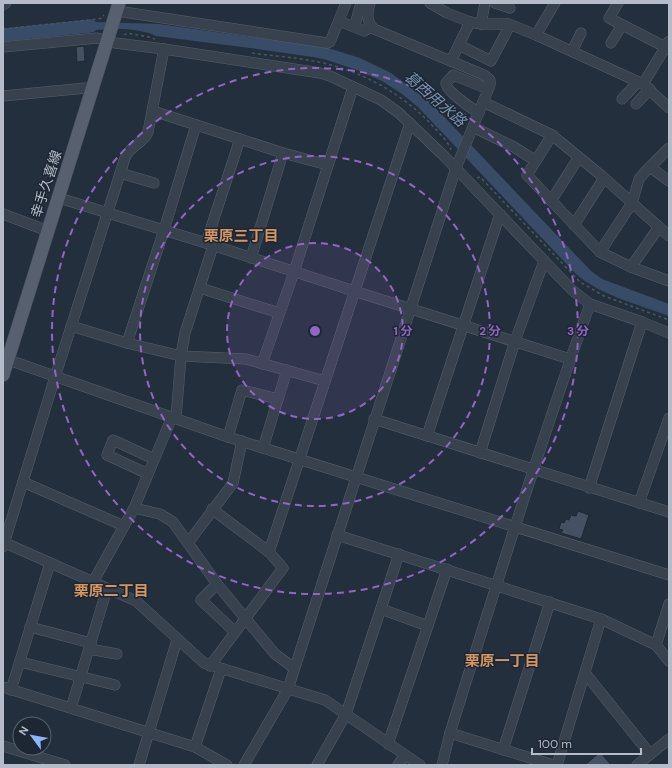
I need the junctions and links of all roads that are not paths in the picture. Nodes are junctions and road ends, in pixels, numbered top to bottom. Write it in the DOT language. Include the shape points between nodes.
graph roads {
  1 [pos="6,3"];
  2 [pos="346,3"];
  3 [pos="361,3"];
  4 [pos="370,3"];
  5 [pos="430,3"];
  6 [pos="485,3"];
  7 [pos="495,3"];
  8 [pos="555,3"];
  9 [pos="618,3"];
  10 [pos="3,5"];
  11 [pos="510,8"];
  12 [pos="115,11"];
  13 [pos="339,21"];
  14 [pos="356,21"];
  15 [pos="470,22"];
  16 [pos="481,24"];
  17 [pos="510,25"];
  18 [pos="622,25"];
  19 [pos="371,27"];
  20 [pos="581,33"];
  21 [pos="536,35"];
  22 [pos="109,38"];
  23 [pos="611,43"];
  24 [pos="458,45"];
  25 [pos="668,45"];
  26 [pos="3,47"];
  27 [pos="164,49"];
  28 [pos="572,51"];
  29 [pos="451,61"];
  30 [pos="644,85"];
  31 [pos="353,87"];
  32 [pos="93,90"];
  33 [pos="488,90"];
  34 [pos="3,96"];
  35 [pos="622,99"];
  36 [pos="483,102"];
  37 [pos="636,104"];
  38 [pos="669,108"];
  39 [pos="153,110"];
  40 [pos="479,113"];
  41 [pos="410,123"];
  42 [pos="196,124"];
  43 [pos="471,131"];
  44 [pos="552,135"];
  45 [pos="240,138"];
  46 [pos="669,148"];
  47 [pos="283,153"];
  48 [pos="579,157"];
  49 [pos="536,161"];
  50 [pos="328,165"];
  51 [pos="650,167"];
  52 [pos="456,168"];
  53 [pos="120,173"];
  54 [pos="604,178"];
  55 [pos="669,181"];
  56 [pos="154,183"];
  57 [pos="59,198"];
  58 [pos="551,201"];
  59 [pos="632,203"];
  60 [pos="107,212"];
  61 [pos="3,214"];
  62 [pos="501,215"];
  63 [pos="574,225"];
  64 [pos="659,227"];
  65 [pos="164,230"];
  66 [pos="48,231"];
  67 [pos="669,236"];
  68 [pos="209,244"];
  69 [pos="600,252"];
  70 [pos="251,258"];
  71 [pos="544,261"];
  72 [pos="631,267"];
  73 [pos="294,272"];
  74 [pos="669,281"];
  75 [pos="200,288"];
  76 [pos="354,291"];
  77 [pos="590,304"];
  78 [pos="411,309"];
  79 [pos="279,313"];
  80 [pos="642,322"];
  81 [pos="463,325"];
  82 [pos="71,326"];
  83 [pos="669,333"];
  84 [pos="515,341"];
  85 [pos="127,343"];
  86 [pos="181,356"];
  87 [pos="570,358"];
  88 [pos="5,359"];
  89 [pos="262,364"];
  90 [pos="287,370"];
  91 [pos="3,375"];
  92 [pos="55,377"];
  93 [pos="325,381"];
  94 [pos="278,399"];
  95 [pos="174,418"];
  96 [pos="669,418"];
  97 [pos="374,419"];
  98 [pos="427,436"];
  99 [pos="228,437"];
  100 [pos="242,441"];
  101 [pos="263,448"];
  102 [pos="480,453"];
  103 [pos="154,459"];
  104 [pos="299,459"];
  105 [pos="534,469"];
  106 [pos="148,474"];
  107 [pos="356,476"];
  108 [pos="23,482"];
  109 [pos="589,488"];
  110 [pos="639,503"];
  111 [pos="134,508"];
  112 [pos="212,509"];
  113 [pos="669,512"];
  114 [pos="124,526"];
  115 [pos="515,526"];
  116 [pos="337,535"];
  117 [pos="188,543"];
  118 [pos="4,544"];
  119 [pos="269,552"];
  120 [pos="399,554"];
  121 [pos="50,563"];
  122 [pos="447,569"];
  123 [pos="669,575"];
  124 [pos="93,582"];
  125 [pos="217,584"];
  126 [pos="497,586"];
  127 [pos="107,589"];
  128 [pos="550,602"];
  129 [pos="669,604"];
  130 [pos="381,609"];
  131 [pos="245,618"];
  132 [pos="601,619"];
  133 [pos="428,626"];
  134 [pos="30,627"];
  135 [pos="235,632"];
  136 [pos="178,640"];
  137 [pos="656,645"];
  138 [pos="90,646"];
  139 [pos="117,654"];
  140 [pos="669,661"];
  141 [pos="20,662"];
  142 [pos="210,666"];
  143 [pos="294,668"];
  144 [pos="221,669"];
  145 [pos="585,673"];
  146 [pos="81,677"];
  147 [pos="115,685"];
  148 [pos="7,689"];
  149 [pos="288,689"];
  150 [pos="71,708"];
  151 [pos="346,714"];
  152 [pos="148,733"];
  153 [pos="450,733"];
  154 [pos="669,739"];
  155 [pos="388,744"];
  156 [pos="3,746"];
  157 [pos="195,747"];
  158 [pos="502,750"];
  159 [pos="650,754"];
  160 [pos="404,755"];
  161 [pos="35,761"];
  162 [pos="65,765"];
  163 [pos="139,765"];
  164 [pos="226,765"];
  165 [pos="244,765"];
  166 [pos="317,765"];
  167 [pos="398,765"];
  168 [pos="420,765"];
  169 [pos="442,765"];
  170 [pos="553,765"];
  171 [pos="557,765"];
  172 [pos="637,765"];
  1 -- 10 [label="street"];
  2 -- 13 [label="street"];
  3 -- 14 [label="street"];
  4 -- 19 [label="street" via="367,17"];
  5 -- 15 [label="street"];
  6 -- 16 [label="street"];
  7 -- 11 [label="street"];
  8 -- 21 [label="street"];
  9 -- 18 [label="street" via="609,18"];
  12 -- 13 [label="street" via="327,43 330,42"];
  12 -- 22 [label="main road, 幸手久喜線"];
  13 -- 19 [label="street" via="364,31"];
  15 -- 16 [label="street"];
  15 -- 24 [label="street"];
  16 -- 17 [label="street"];
  17 -- 21 [label="street"];
  17 -- 24 [label="street" via="491,61"];
  18 -- 23 [label="street"];
  18 -- 25 [label="street"];
  19 -- 29 [label="street"];
  20 -- 28 [label="street"];
  21 -- 28 [label="street"];
  22 -- 26 [label="street"];
  22 -- 27 [label="street" via="115,43"];
  22 -- 32 [label="main road, 幸手久喜線"];
  24 -- 29 [label="street"];
  25 -- 30 [label="street"];
  27 -- 31 [label="street" via="320,73"];
  27 -- 39 [label="street"];
  28 -- 30 [label="street"];
  29 -- 33 [label="street" via="488,77"];
  30 -- 35 [label="street"];
  30 -- 37 [label="street"];
  30 -- 38 [label="street"];
  31 -- 41 [label="street" via="388,104"];
  31 -- 50 [label="street"];
  32 -- 34 [label="street" via="86,88"];
  32 -- 57 [label="main road, 幸手久喜線"];
  33 -- 36 [label="street"];
  33 -- 40 [label="street" via="453,75 446,83 447,88"];
  36 -- 40 [label="street"];
  36 -- 44 [label="street"];
  39 -- 42 [label="street"];
  39 -- 53 [label="street" via="147,135 126,154"];
  40 -- 43 [label="street"];
  41 -- 52 [label="street"];
  41 -- 76 [label="street"];
  42 -- 45 [label="street"];
  42 -- 65 [label="street"];
  43 -- 49 [label="street" via="514,147"];
  43 -- 52 [label="street"];
  44 -- 48 [label="street"];
  44 -- 49 [label="street"];
  45 -- 47 [label="street"];
  45 -- 68 [label="street"];
  46 -- 51 [label="street"];
  47 -- 50 [label="street"];
  47 -- 70 [label="street"];
  48 -- 54 [label="street"];
  48 -- 58 [label="street"];
  49 -- 58 [label="street" via="526,175"];
  50 -- 73 [label="street"];
  51 -- 55 [label="street"];
  51 -- 59 [label="street" via="639,179"];
  52 -- 62 [label="street"];
  52 -- 78 [label="street"];
  53 -- 56 [label="street"];
  53 -- 60 [label="street"];
  54 -- 59 [label="street"];
  54 -- 63 [label="street"];
  57 -- 60 [label="street"];
  57 -- 66 [label="main road, 幸手久喜線"];
  58 -- 63 [label="street"];
  59 -- 64 [label="street"];
  59 -- 69 [label="street"];
  60 -- 65 [label="street"];
  60 -- 82 [label="street"];
  61 -- 66 [label="street"];
  62 -- 71 [label="street"];
  62 -- 81 [label="street"];
  63 -- 69 [label="street"];
  64 -- 67 [label="street"];
  64 -- 72 [label="street"];
  65 -- 68 [label="street"];
  65 -- 85 [label="street"];
  66 -- 88 [label="main road, 幸手久喜線"];
  68 -- 70 [label="street"];
  68 -- 75 [label="street"];
  69 -- 72 [label="street"];
  70 -- 73 [label="street"];
  71 -- 77 [label="street" via="572,290"];
  71 -- 84 [label="street"];
  72 -- 74 [label="street"];
  73 -- 76 [label="street"];
  73 -- 79 [label="street"];
  75 -- 79 [label="street"];
  75 -- 86 [label="street" via="185,333"];
  76 -- 78 [label="street"];
  76 -- 93 [label="street"];
  77 -- 80 [label="street"];
  77 -- 87 [label="street"];
  78 -- 81 [label="street"];
  78 -- 97 [label="street"];
  79 -- 89 [label="street"];
  80 -- 83 [label="street"];
  80 -- 109 [label="street"];
  81 -- 84 [label="street"];
  81 -- 98 [label="street"];
  82 -- 85 [label="street"];
  82 -- 92 [label="street"];
  84 -- 87 [label="street"];
  84 -- 102 [label="street"];
  85 -- 86 [label="street"];
  86 -- 89 [label="street" via="246,359"];
  86 -- 95 [label="street"];
  87 -- 105 [label="street"];
  88 -- 91 [label="main road, 幸手久喜線"];
  88 -- 92 [label="street"];
  89 -- 90 [label="street"];
  90 -- 93 [label="street"];
  90 -- 94 [label="street"];
  92 -- 95 [label="street"];
  92 -- 108 [label="street"];
  93 -- 104 [label="street"];
  94 -- 99 [label="street" via="242,390"];
  94 -- 101 [label="street"];
  95 -- 99 [label="street"];
  95 -- 103 [label="street"];
  96 -- 110 [label="street"];
  97 -- 98 [label="street"];
  97 -- 107 [label="street"];
  98 -- 102 [label="street"];
  99 -- 100 [label="street"];
  100 -- 101 [label="street"];
  100 -- 112 [label="street" via="233,483"];
  101 -- 104 [label="street"];
  102 -- 105 [label="street"];
  103 -- 106 [label="street"];
  103 -- 106 [label="street" via="114,440 107,455"];
  104 -- 107 [label="street"];
  104 -- 119 [label="street"];
  105 -- 109 [label="street"];
  105 -- 115 [label="street"];
  106 -- 111 [label="street"];
  107 -- 115 [label="street"];
  107 -- 116 [label="street"];
  108 -- 114 [label="street"];
  108 -- 118 [label="street"];
  109 -- 110 [label="street"];
  110 -- 113 [label="street"];
  111 -- 114 [label="street"];
  111 -- 117 [label="street" via="160,514 173,522"];
  112 -- 117 [label="street"];
  112 -- 119 [label="street"];
  114 -- 124 [label="street"];
  115 -- 123 [label="street"];
  115 -- 126 [label="street"];
  116 -- 120 [label="street"];
  116 -- 143 [label="street"];
  117 -- 125 [label="street"];
  118 -- 121 [label="street"];
  119 -- 131 [label="street" via="283,568"];
  120 -- 122 [label="street"];
  120 -- 130 [label="street"];
  121 -- 124 [label="street"];
  121 -- 134 [label="street"];
  122 -- 126 [label="street"];
  122 -- 133 [label="street"];
  124 -- 127 [label="street"];
  125 -- 131 [label="street"];
  125 -- 135 [label="street" via="201,600"];
  126 -- 128 [label="street"];
  126 -- 153 [label="street"];
  127 -- 136 [label="street" via="136,601"];
  127 -- 138 [label="street"];
  128 -- 132 [label="street"];
  128 -- 158 [label="street"];
  129 -- 137 [label="street"];
  130 -- 133 [label="street"];
  130 -- 151 [label="street"];
  131 -- 135 [label="street"];
  131 -- 143 [label="street" via="275,654"];
  132 -- 137 [label="street"];
  132 -- 145 [label="street"];
  133 -- 155 [label="street"];
  134 -- 138 [label="street"];
  134 -- 141 [label="street"];
  135 -- 142 [label="street"];
  136 -- 142 [label="street"];
  136 -- 152 [label="street"];
  137 -- 140 [label="street"];
  138 -- 139 [label="street"];
  138 -- 146 [label="street"];
  141 -- 146 [label="street"];
  141 -- 148 [label="street"];
  142 -- 144 [label="street"];
  143 -- 149 [label="street"];
  144 -- 149 [label="street"];
  144 -- 157 [label="street"];
  145 -- 159 [label="street"];
  145 -- 171 [label="street"];
  146 -- 147 [label="street"];
  146 -- 150 [label="street"];
  148 -- 150 [label="street"];
  149 -- 151 [label="street" via="325,700"];
  149 -- 165 [label="street"];
  150 -- 152 [label="street"];
  151 -- 155 [label="street"];
  151 -- 166 [label="street"];
  152 -- 157 [label="street"];
  152 -- 163 [label="street"];
  153 -- 158 [label="street"];
  153 -- 169 [label="street"];
  154 -- 159 [label="street"];
  155 -- 160 [label="street"];
  156 -- 161 [label="street"];
  157 -- 164 [label="street"];
  158 -- 170 [label="street"];
  159 -- 172 [label="street"];
  160 -- 167 [label="street"];
  160 -- 168 [label="street"];
  161 -- 162 [label="street"];
}
